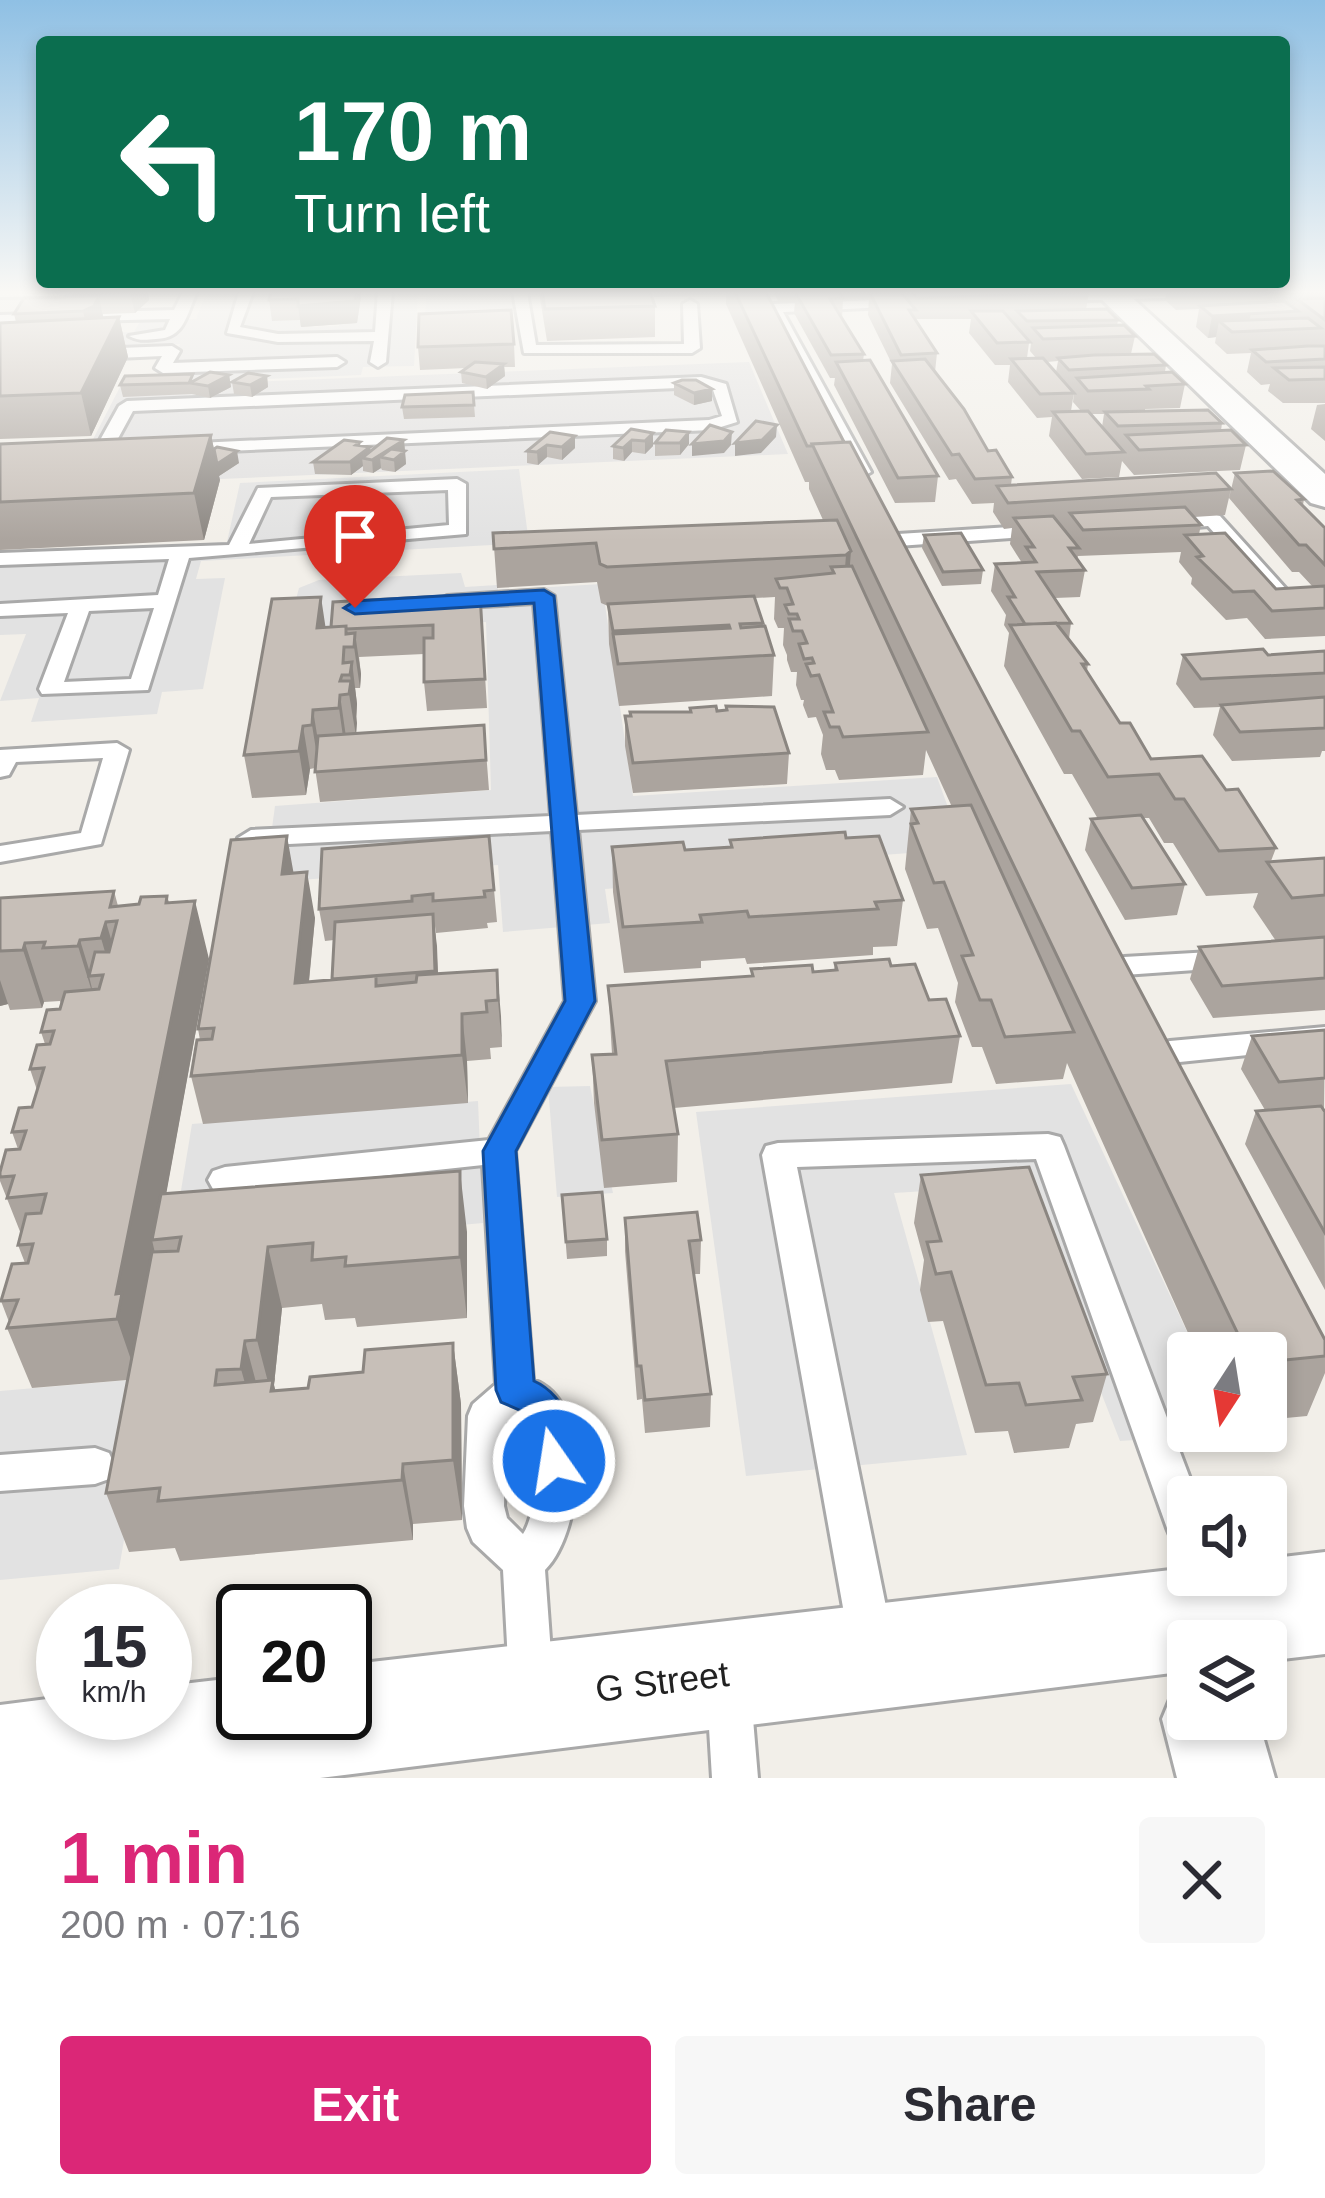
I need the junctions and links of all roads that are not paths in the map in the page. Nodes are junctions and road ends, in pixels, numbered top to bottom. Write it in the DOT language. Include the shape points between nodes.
graph roads {
  1 [pos="810,375"];
  2 [pos="1198,375"];
  3 [pos="173,448"];
  4 [pos="126,450"];
  5 [pos="82,452"];
  6 [pos="103,452"];
  7 [pos="1325,495"];
  8 [pos="1146,524"];
  9 [pos="1123,526"];
  10 [pos="236,551"];
  11 [pos="181,553"];
  12 [pos="0,559"];
  13 [pos="166,601"];
  14 [pos="1288,603"];
  15 [pos="426,604"];
  16 [pos="82,606"];
  17 [pos="0,610"];
  18 [pos="0,770"];
  19 [pos="890,807"];
  20 [pos="565,826"];
  21 [pos="251,838"];
  22 [pos="0,854"];
  23 [pos="1258,958"];
  24 [pos="1143,1000"];
  25 [pos="1325,1037"];
  26 [pos="1171,1054"];
  27 [pos="499,1151"];
  28 [pos="225,1180"];
  29 [pos="515,1390"];
  30 [pos="95,1466"];
  31 [pos="0,1472"];
  32 [pos="1167,1505"];
  33 [pos="523,1562"];
  34 [pos="1192,1596"];
  35 [pos="1213,1596"];
  36 [pos="1325,1603"];
  37 [pos="874,1656"];
  38 [pos="727,1673"];
  39 [pos="532,1697"];
  40 [pos="1216,1740"];
  41 [pos="0,1761"];
  42 [pos="735,1778"];
  43 [pos="1226,1778"];
  1 -- 9 [label="lane" via="892,529"];
  2 -- 7 [label="street"];
  3 -- 6 [label="lane" via="711,425 731,412 720,387 700,382 127,406"];
  4 -- 6 [label="lane"];
  5 -- 6 [label="lane"];
  8 -- 14 [label="lane" via="1213,520"];
  10 -- 10 [label="lane" via="459,530 457,484 264,492"];
  10 -- 11 [label="lane"];
  11 -- 12 [label="lane"];
  11 -- 13 [label="lane"];
  13 -- 16 [label="lane"];
  13 -- 16 [label="lane" via="140,685 50,689"];
  15 -- 20 [label="lane" via="544,596"];
  16 -- 17 [label="lane"];
  18 -- 22 [label="lane" via="7,755 117,750 92,839"];
  19 -- 20 [label="lane"];
  20 -- 21 [label="lane"];
  20 -- 27 [label="lane" via="580,1001"];
  23 -- 24 [label="lane" via="1119,956"];
  25 -- 26 [label="lane"];
  27 -- 28 [label="lane"];
  27 -- 29 [label="lane"];
  29 -- 33 [label="lane" via="487,1416 484,1506 488,1528"];
  29 -- 33 [label="lane" via="540,1401 554,1461 552,1519"];
  30 -- 31 [label="lane"];
  32 -- 37 [label="lane" via="1048,1146 778,1155"];
  33 -- 39 [label="lane"];
  34 -- 37 [label="street, G Street"];
  35 -- 36 [label="street, G Street"];
  37 -- 38 [label="street, G Street"];
  38 -- 39 [label="street, G Street"];
  38 -- 42 [label="lane"];
  39 -- 41 [label="street, G Street"];
  40 -- 43 [label="street"];
}
